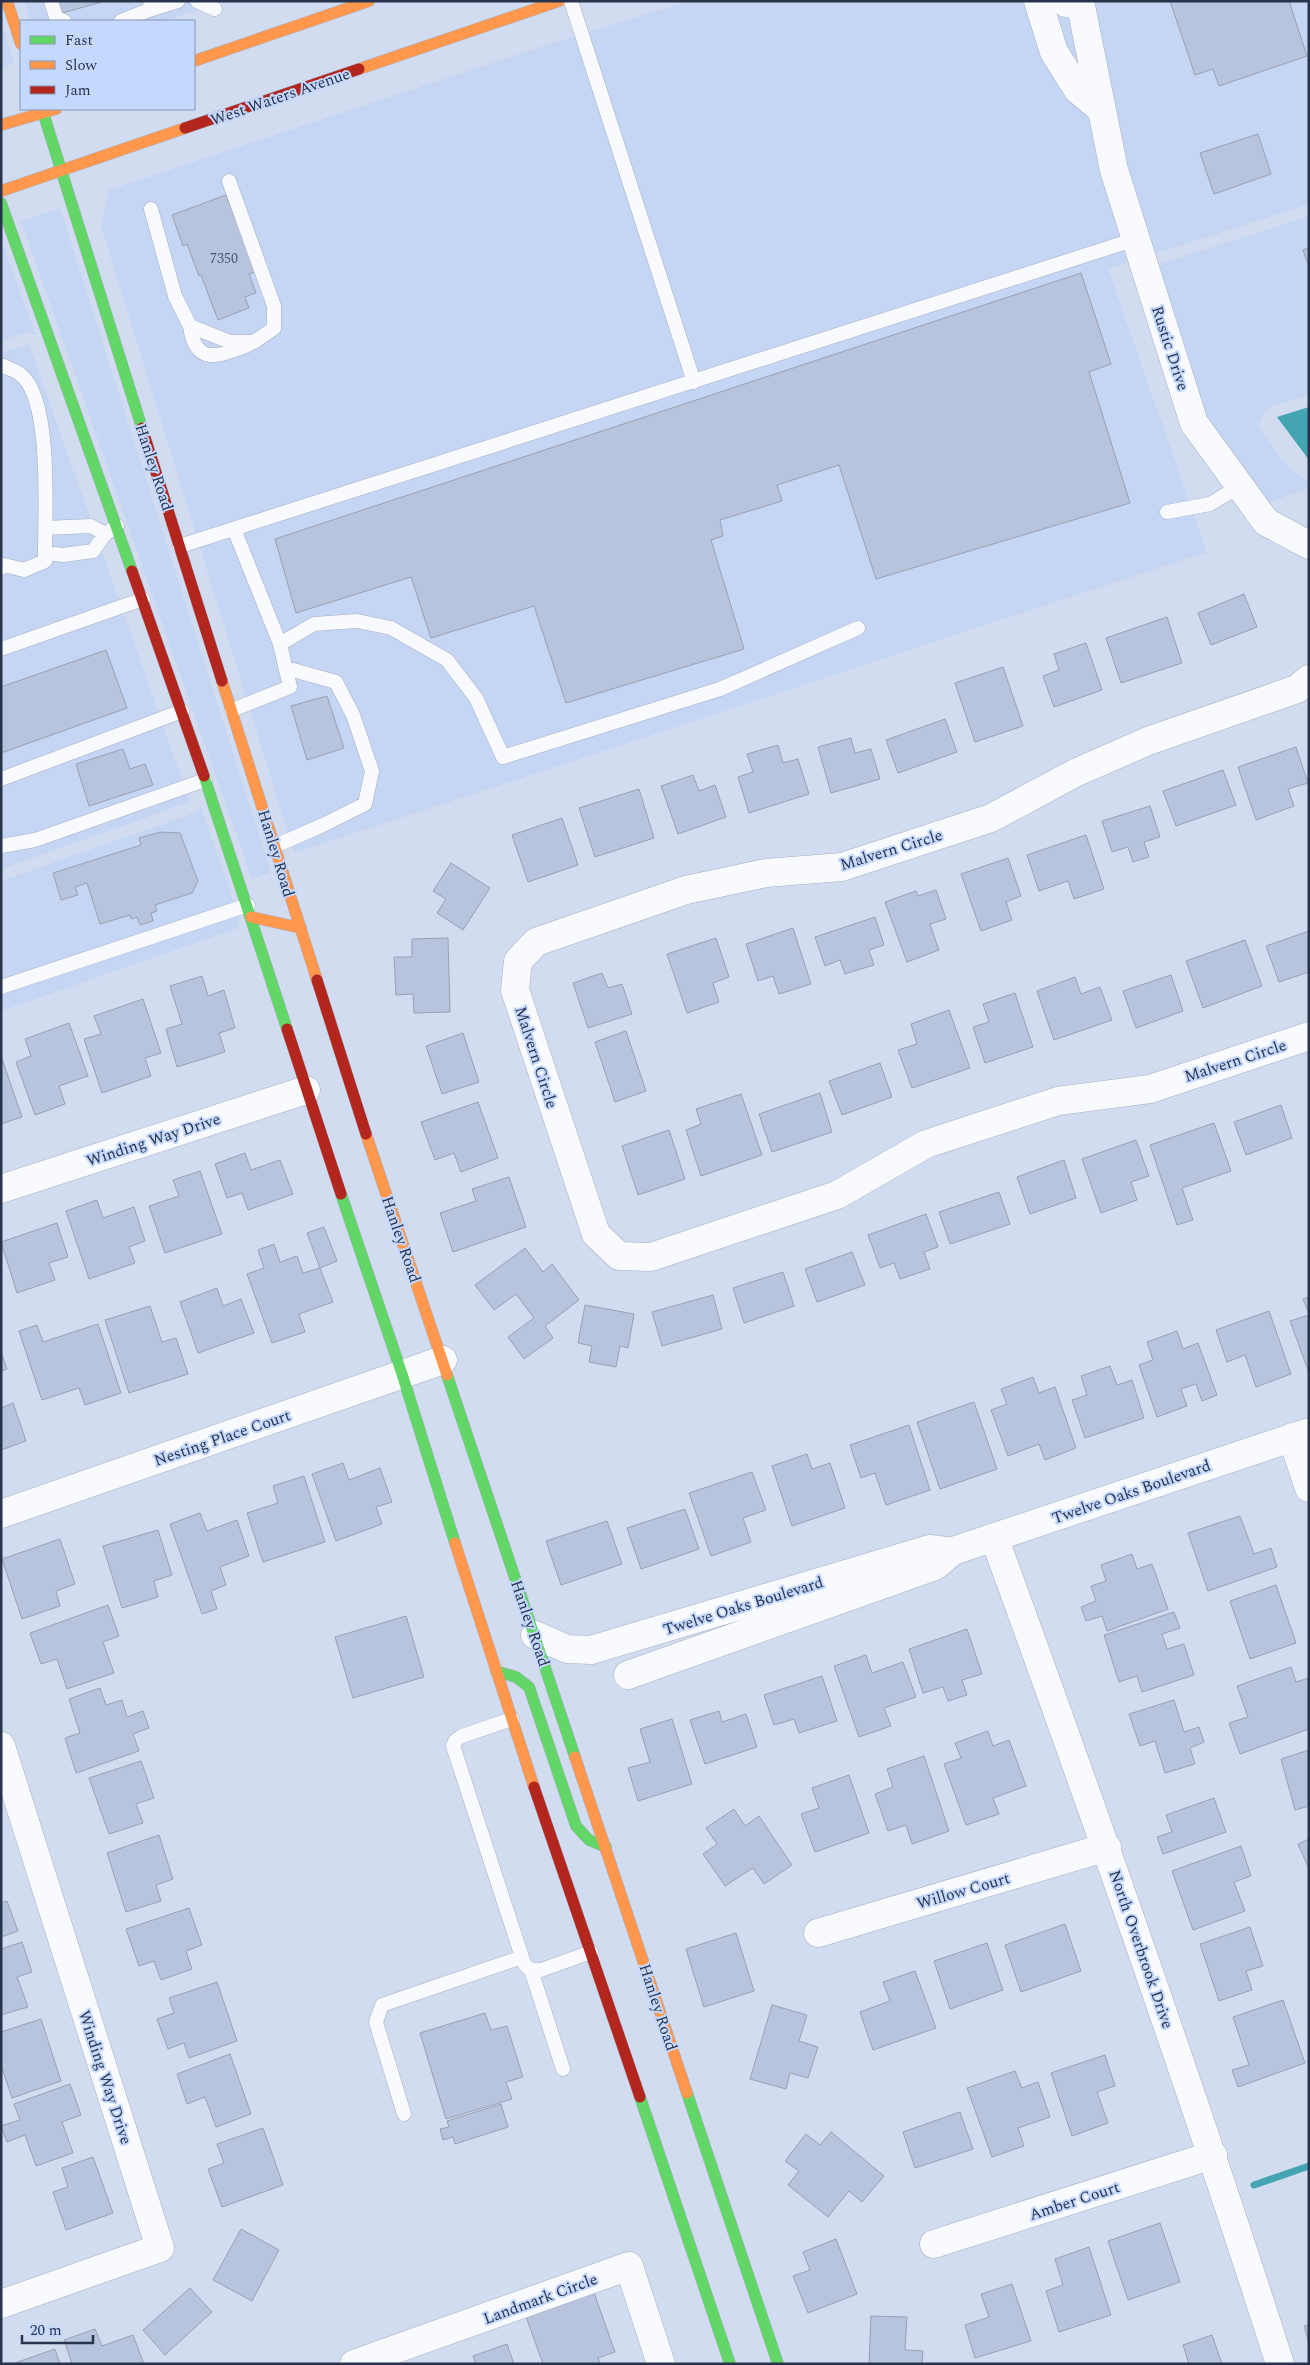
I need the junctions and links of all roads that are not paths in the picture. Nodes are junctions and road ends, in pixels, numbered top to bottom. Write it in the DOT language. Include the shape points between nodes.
graph roads {
  1 [pos="7,1"];
  2 [pos="50,1"];
  3 [pos="178,1"];
  4 [pos="197,1"];
  5 [pos="369,1"];
  6 [pos="559,1"];
  7 [pos="571,1"];
  8 [pos="1038,1"];
  9 [pos="1055,1"];
  10 [pos="150,6"];
  11 [pos="1082,7"];
  12 [pos="215,9"];
  13 [pos="62,20"];
  14 [pos="123,20"];
  15 [pos="20,41"];
  16 [pos="195,61"];
  17 [pos="1101,109"];
  18 [pos="43,111"];
  19 [pos="1,125"];
  20 [pos="60,170"];
  21 [pos="229,181"];
  22 [pos="1,191"];
  23 [pos="1,203"];
  24 [pos="150,209"];
  25 [pos="1136,239"];
  26 [pos="190,326"];
  27 [pos="254,342"];
  28 [pos="1,367"];
  29 [pos="694,382"];
  30 [pos="1240,486"];
  31 [pos="1167,512"];
  32 [pos="118,526"];
  33 [pos="45,528"];
  34 [pos="234,529"];
  35 [pos="105,534"];
  36 [pos="1309,545"];
  37 [pos="180,546"];
  38 [pos="45,553"];
  39 [pos="2,563"];
  40 [pos="143,599"];
  41 [pos="858,628"];
  42 [pos="280,644"];
  43 [pos="1,649"];
  44 [pos="286,668"];
  45 [pos="1309,679"];
  46 [pos="232,710"];
  47 [pos="182,711"];
  48 [pos="1,779"];
  49 [pos="205,780"];
  50 [pos="1,846"];
  51 [pos="275,846"];
  52 [pos="249,911"];
  53 [pos="301,928"];
  54 [pos="1,987"];
  55 [pos="1309,1036"];
  56 [pos="306,1090"];
  57 [pos="1,1189"];
  58 [pos="443,1360"];
  59 [pos="402,1374"];
  60 [pos="1300,1435"];
  61 [pos="1309,1488"];
  62 [pos="1,1514"];
  63 [pos="994,1537"];
  64 [pos="953,1551"];
  65 [pos="673,1625"];
  66 [pos="535,1635"];
  67 [pos="683,1656"];
  68 [pos="496,1671"];
  69 [pos="628,1675"];
  70 [pos="512,1719"];
  71 [pos="1,1746"];
  72 [pos="606,1847"];
  73 [pos="1107,1847"];
  74 [pos="818,1933"];
  75 [pos="591,1952"];
  76 [pos="522,1957"];
  77 [pos="530,1970"];
  78 [pos="563,2069"];
  79 [pos="404,2114"];
  80 [pos="1213,2156"];
  81 [pos="934,2244"];
  82 [pos="1,2304"];
  83 [pos="354,2364"];
  84 [pos="661,2364"];
  85 [pos="730,2364"];
  86 [pos="778,2364"];
  87 [pos="1280,2364"];
  1 -- 15 [label="main road"];
  2 -- 13 [label="lane" via="56,17"];
  3 -- 10 [label="lane"];
  4 -- 12 [label="lane"];
  5 -- 16 [label="main road"];
  6 -- 20 [label="main road, West Waters Avenue"];
  7 -- 29 [label="lane"];
  8 -- 17 [label="street" via="1054,52 1078,90"];
  9 -- 11 [label="lane" via="1062,9"];
  10 -- 14 [label="lane"];
  11 -- 17 [label="street, Rustic Drive"];
  17 -- 25 [label="street, Rustic Drive" via="1114,170"];
  18 -- 19 [label="main road"];
  18 -- 20 [label="main road, Hanley Road"];
  20 -- 22 [label="main road, West Waters Avenue"];
  20 -- 37 [label="main road, Hanley Road"];
  21 -- 27 [label="lane" via="274,306 274,328"];
  23 -- 32 [label="main road"];
  24 -- 26 [label="lane" via="175,296"];
  25 -- 29 [label="lane"];
  25 -- 30 [label="street, Rustic Drive" via="1194,423"];
  26 -- 27 [label="lane" via="230,342"];
  26 -- 27 [label="lane" via="192,340 199,351 209,356 228,353"];
  28 -- 33 [label="lane" via="22,375 40,409"];
  29 -- 34 [label="lane"];
  30 -- 31 [label="lane" via="1210,504"];
  30 -- 36 [label="street, Rustic Drive" via="1266,522"];
  32 -- 35 [label="lane"];
  32 -- 40 [label="main road"];
  33 -- 35 [label="lane" via="91,526"];
  33 -- 38 [label="lane"];
  34 -- 37 [label="lane"];
  34 -- 42 [label="lane"];
  35 -- 38 [label="lane" via="93,551 63,555"];
  37 -- 46 [label="main road, Hanley Road"];
  38 -- 39 [label="lane" via="45,560 24,570"];
  40 -- 43 [label="lane"];
  40 -- 47 [label="main road"];
  41 -- 42 [label="lane" via="720,689 503,757 476,698 447,660 391,628 357,621 314,624"];
  42 -- 44 [label="lane"];
  44 -- 46 [label="lane" via="290,687"];
  44 -- 51 [label="lane" via="336,682 353,715 372,771 366,804"];
  45 -- 55 [label="street, Malvern Circle" via="1297,689 1139,745 1077,772 991,818 842,867 766,873 686,890 536,942 518,961 515,990 596,1234 619,1256 651,1258 838,1195 926,1144 1058,1101 1150,1089"];
  46 -- 51 [label="main road, Hanley Road"];
  47 -- 48 [label="lane"];
  47 -- 49 [label="main road"];
  49 -- 50 [label="lane" via="35,840"];
  49 -- 52 [label="main road"];
  51 -- 53 [label="main road, Hanley Road"];
  52 -- 53 [label="main road"];
  52 -- 54 [label="lane"];
  52 -- 56 [label="main road"];
  53 -- 58 [label="main road, Hanley Road" via="347,1076"];
  56 -- 57 [label="street, Winding Way Drive"];
  56 -- 59 [label="main road"];
  58 -- 59 [label="street, Nesting Place Court"];
  58 -- 66 [label="main road, Hanley Road"];
  59 -- 62 [label="street, Nesting Place Court"];
  59 -- 68 [label="main road"];
  60 -- 61 [label="street"];
  60 -- 63 [label="street, Twelve Oaks Boulevard"];
  63 -- 64 [label="street, Twelve Oaks Boulevard"];
  63 -- 73 [label="street, North Overbrook Drive"];
  64 -- 65 [label="street, Twelve Oaks Boulevard" via="930,1549"];
  64 -- 67 [label="street, Twelve Oaks Boulevard" via="936,1566"];
  65 -- 66 [label="street, Twelve Oaks Boulevard" via="585,1650 567,1649"];
  65 -- 67 [label="street"];
  66 -- 72 [label="main road, Hanley Road"];
  67 -- 69 [label="street, Twelve Oaks Boulevard"];
  68 -- 70 [label="main road"];
  68 -- 72 [label="main road" via="516,1677 529,1687 576,1826 588,1840"];
  70 -- 75 [label="main road"];
  70 -- 76 [label="lane" via="462,1736 453,1746"];
  71 -- 82 [label="street, Winding Way Drive" via="160,2248"];
  72 -- 86 [label="main road, Hanley Road"];
  73 -- 74 [label="street, Willow Court"];
  73 -- 80 [label="street, North Overbrook Drive"];
  75 -- 77 [label="lane" via="541,1970"];
  75 -- 85 [label="main road"];
  76 -- 77 [label="lane"];
  76 -- 79 [label="lane" via="382,2005 376,2022"];
  77 -- 78 [label="lane"];
  80 -- 81 [label="street, Amber Court"];
  80 -- 87 [label="street, North Overbrook Drive"];
  83 -- 84 [label="street, Landmark Circle" via="629,2266"];
}
